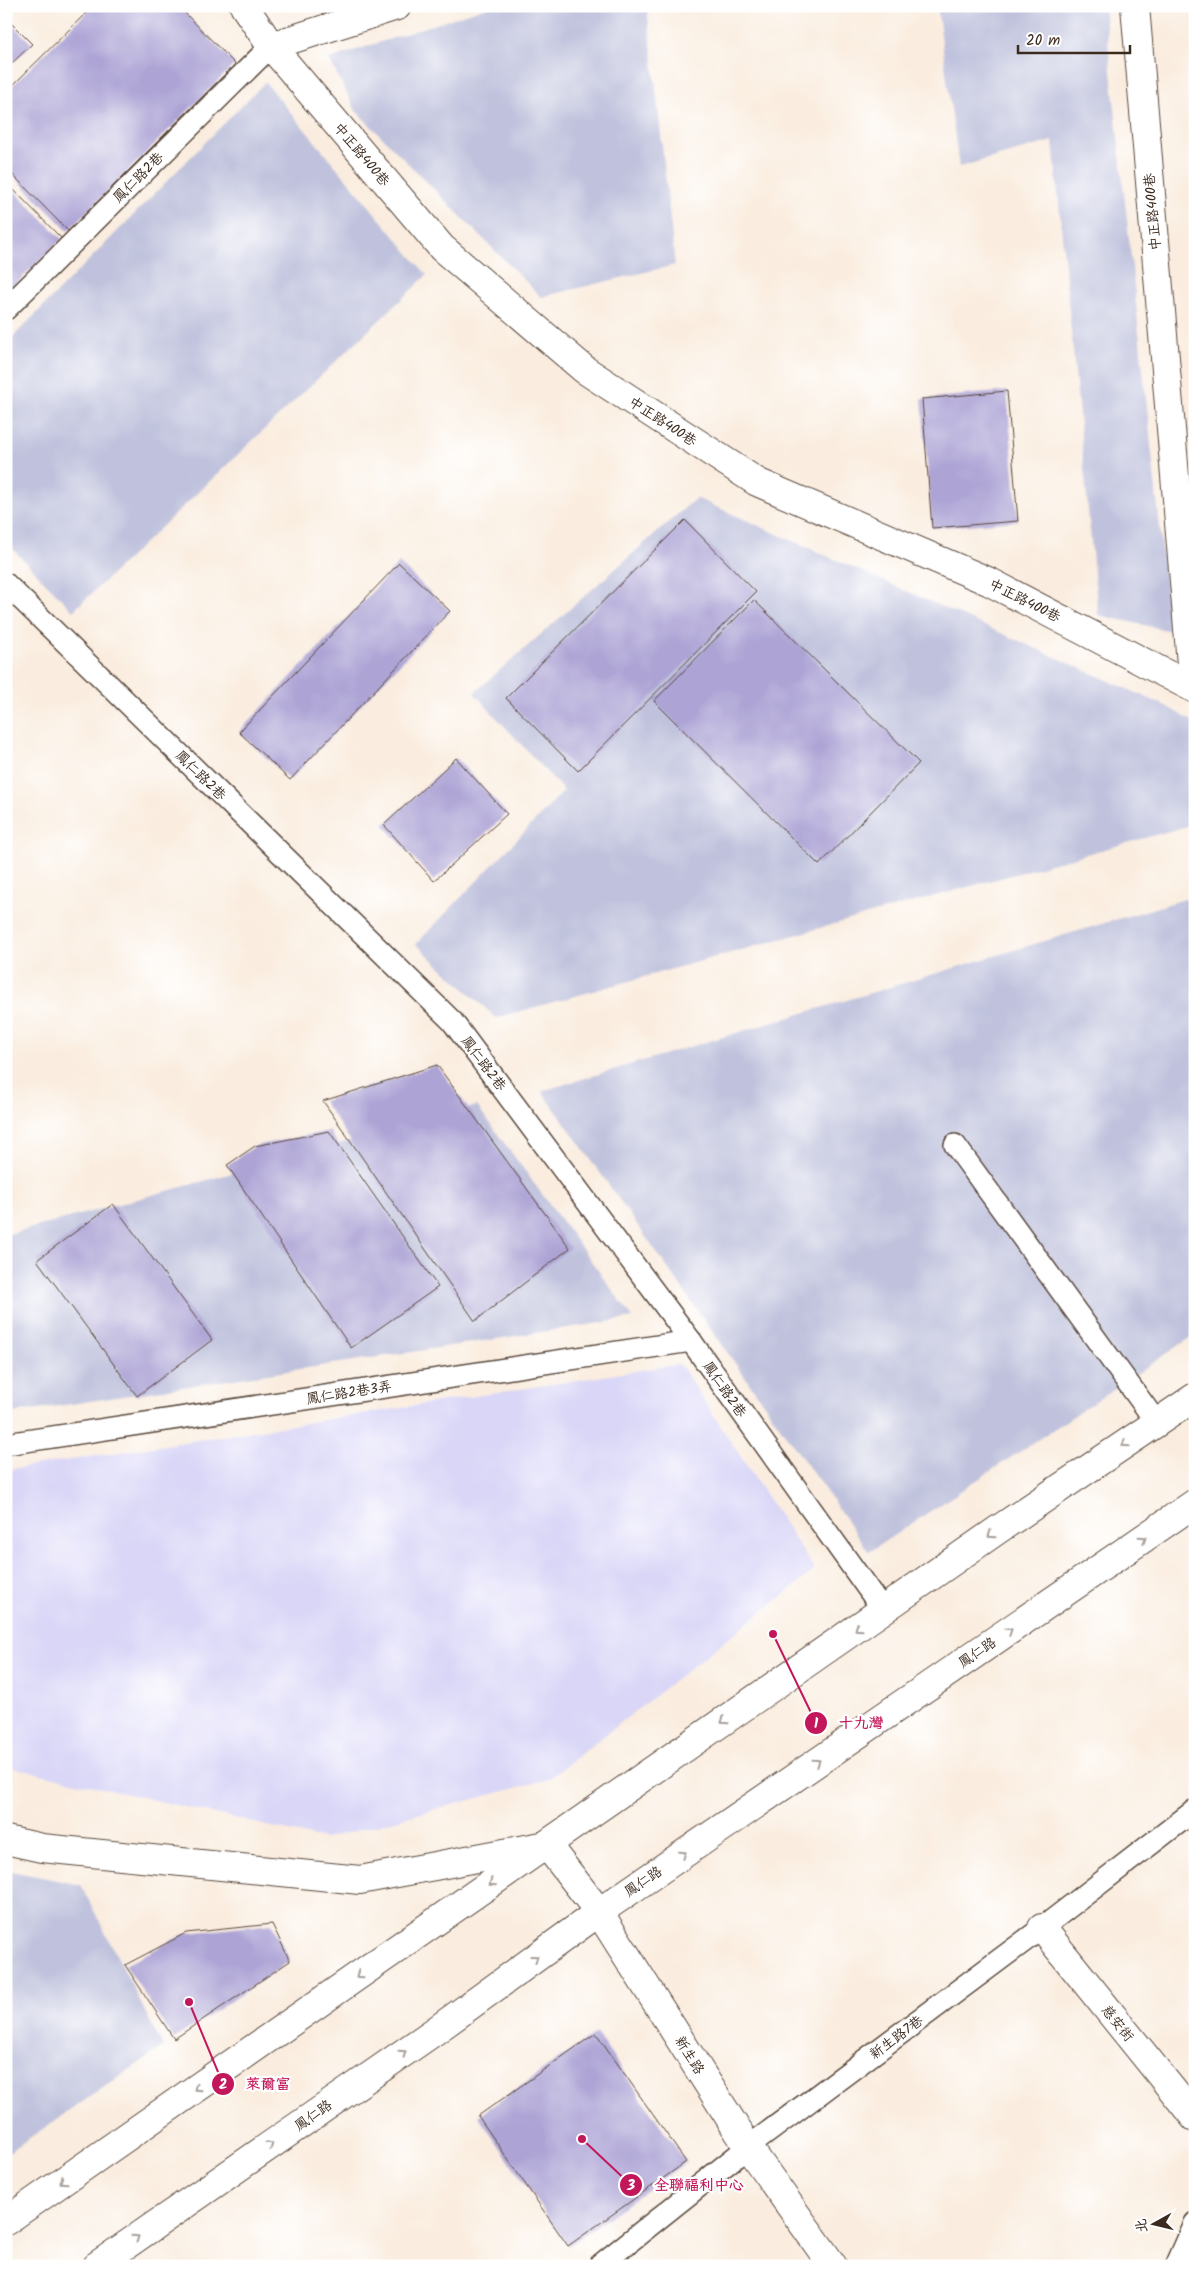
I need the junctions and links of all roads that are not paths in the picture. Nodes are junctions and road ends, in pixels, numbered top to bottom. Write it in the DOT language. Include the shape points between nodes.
graph roads {
  1 [pos="244,6"];
  2 [pos="397,6"];
  3 [pos="1135,6"];
  4 [pos="271,46"];
  5 [pos="6,309"];
  6 [pos="6,584"];
  7 [pos="1194,688"];
  8 [pos="955,1145"];
  9 [pos="691,1341"];
  10 [pos="1195,1397"];
  11 [pos="1157,1423"];
  12 [pos="6,1444"];
  13 [pos="1195,1503"];
  14 [pos="883,1610"];
  15 [pos="1195,1810"];
  16 [pos="6,1840"];
  17 [pos="547,1845"];
  18 [pos="599,1912"];
  19 [pos="1042,1928"];
  20 [pos="1195,2118"];
  21 [pos="748,2147"];
  22 [pos="6,2221"];
  23 [pos="1195,2223"];
  24 [pos="96,2266"];
  25 [pos="599,2266"];
  26 [pos="832,2266"];
  27 [pos="1176,2266"];
  1 -- 4 [label="street, 中正路400巷"];
  2 -- 4 [label="street"];
  3 -- 7 [label="street, 中正路400巷"];
  4 -- 5 [label="lane, 鳳仁路2巷"];
  4 -- 7 [label="street, 中正路400巷" via="442,248 585,370 757,482 990,582"];
  6 -- 9 [label="lane, 鳳仁路2巷" via="452,1021"];
  8 -- 11 [label="lane"];
  9 -- 12 [label="lane, 鳳仁路2巷3弄"];
  9 -- 14 [label="lane, 鳳仁路2巷"];
  10 -- 11 [label="street"];
  11 -- 14 [label="street, one-way"];
  18 -- 13 [label="street, 鳳仁路, one-way"];
  14 -- 17 [label="street, one-way"];
  15 -- 19 [label="lane, 新生路7巷"];
  16 -- 17 [label="street" via="42,1848 360,1880"];
  17 -- 18 [label="street, 新生路"];
  17 -- 22 [label="street, one-way"];
  18 -- 21 [label="street, 新生路"];
  24 -- 18 [label="street, 鳳仁路, one-way"];
  19 -- 20 [label="street, 慈安街"];
  19 -- 21 [label="lane, 新生路7巷"];
  21 -- 25 [label="lane, 新生路7巷"];
  21 -- 26 [label="street, 新生路"];
  23 -- 27 [label="lane"];
}
